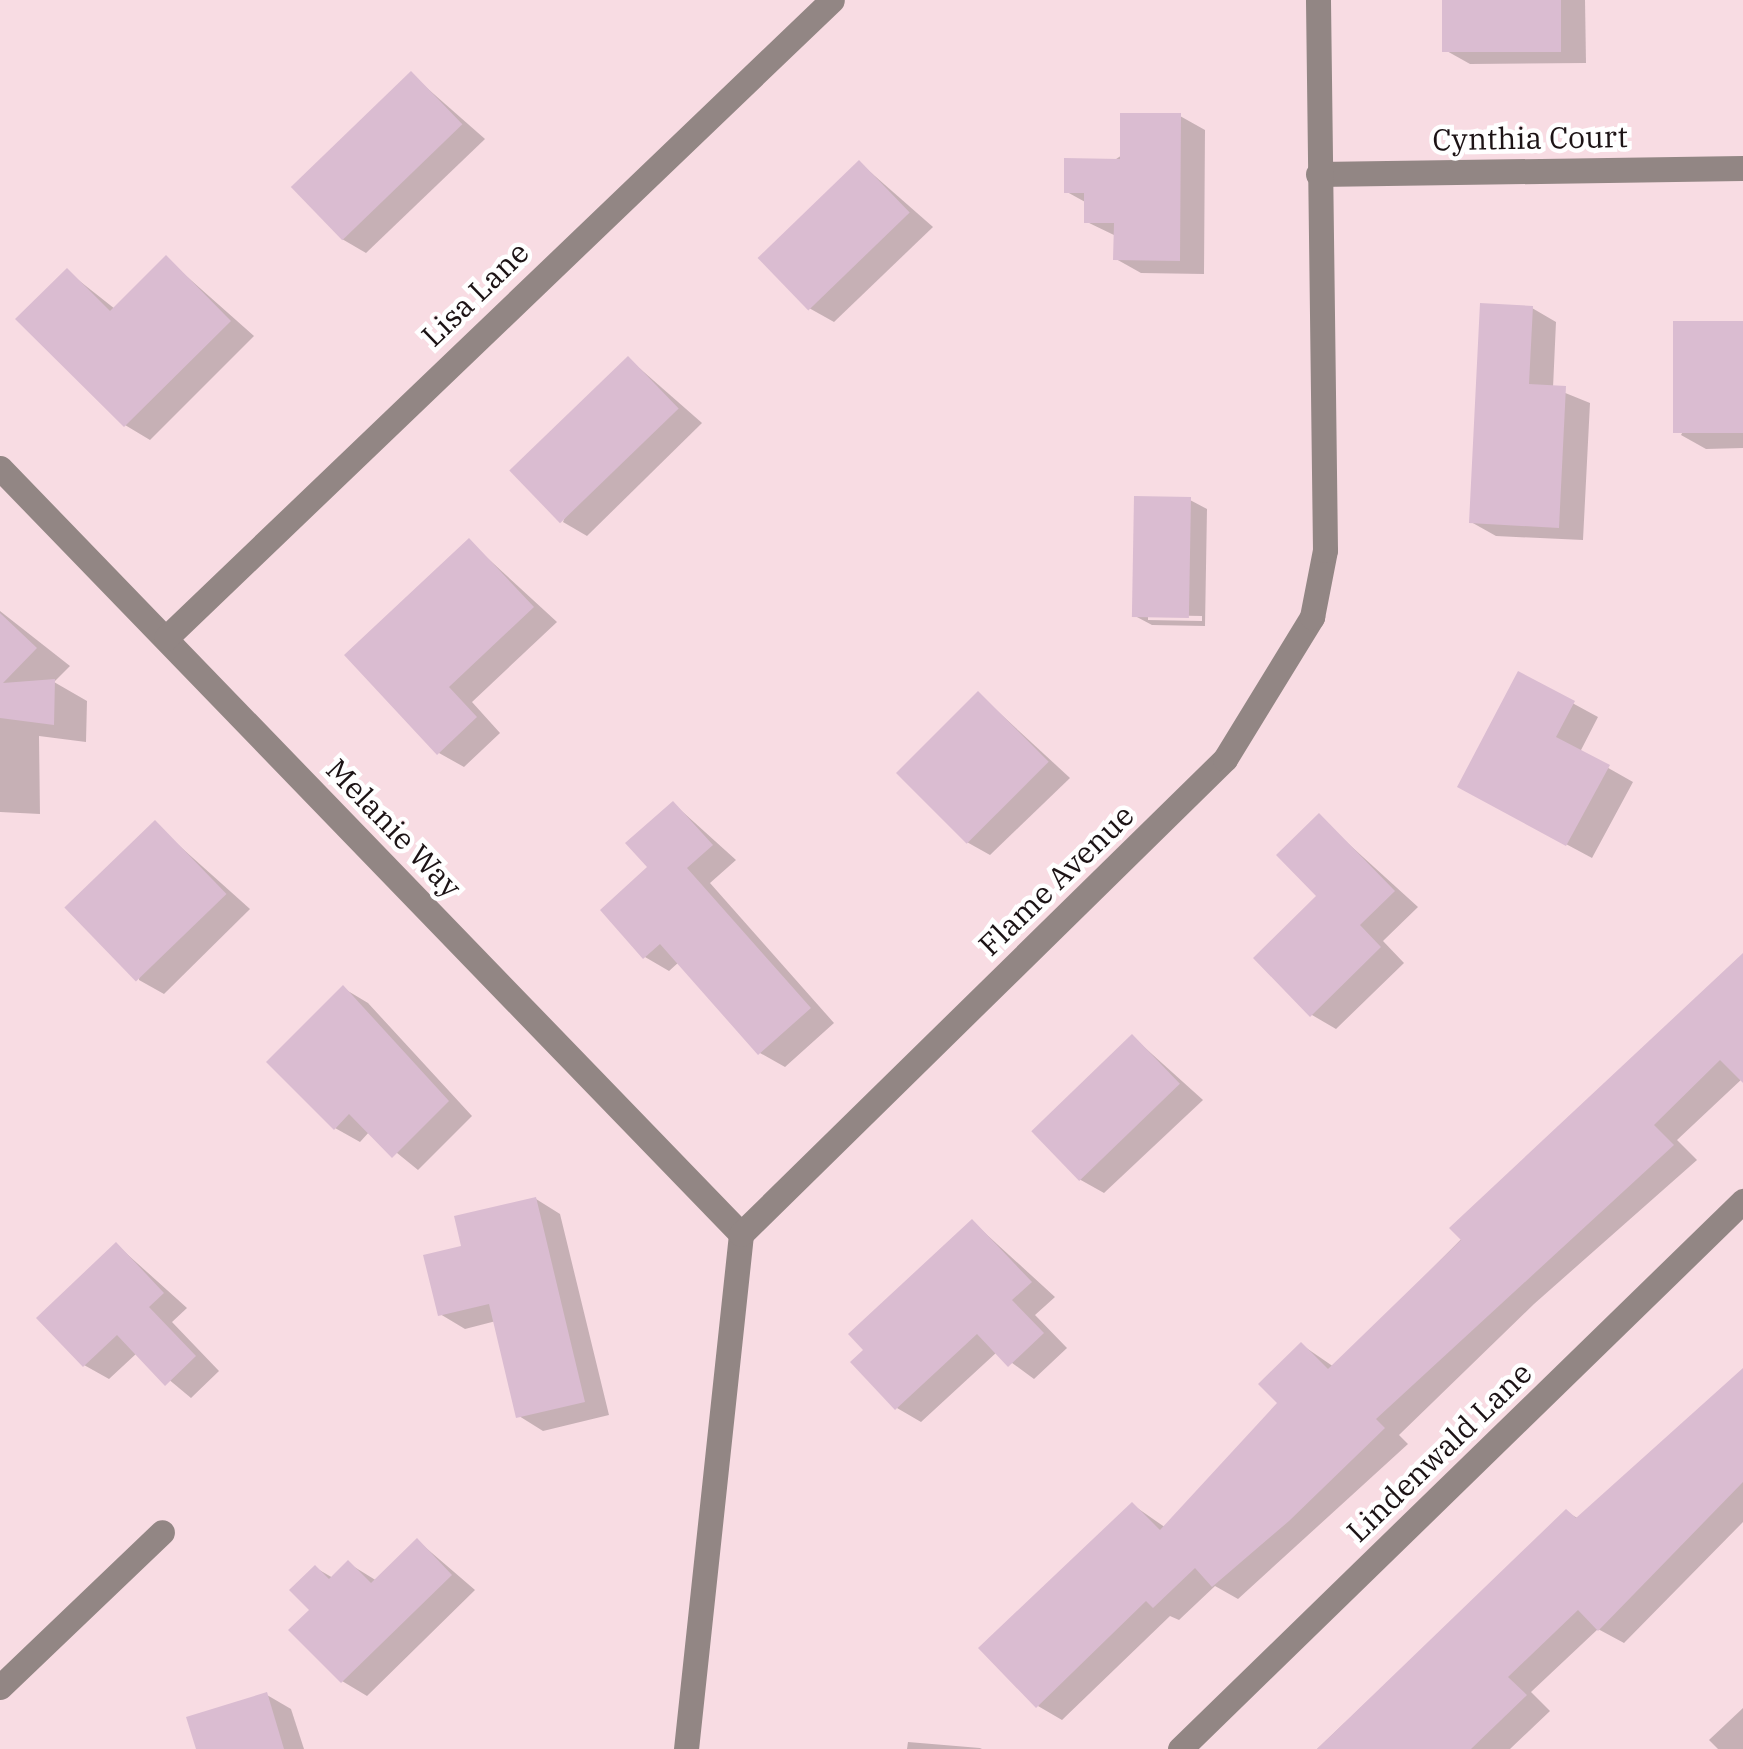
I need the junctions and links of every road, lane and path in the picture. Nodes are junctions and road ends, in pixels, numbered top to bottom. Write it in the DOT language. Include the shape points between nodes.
graph roads {
  1 [pos="832,0"];
  2 [pos="1318,0"];
  3 [pos="1743,168"];
  4 [pos="1318,174"];
  5 [pos="0,468"];
  6 [pos="166,638"];
  7 [pos="1743,1201"];
  8 [pos="741,1234"];
  9 [pos="162,1532"];
  10 [pos="0,1687"];
  11 [pos="686,1749"];
  12 [pos="1180,1749"];
  1 -- 6 [label="street, Lisa Lane"];
  2 -- 4 [label="street, Flame Avenue"];
  3 -- 4 [label="street, Cynthia Court"];
  4 -- 8 [label="street, Flame Avenue" via="1325,550 1312,617 1275,690 1225,759"];
  5 -- 6 [label="street, Melanie Way"];
  6 -- 8 [label="street, Melanie Way"];
  7 -- 12 [label="street, Lindenwald Lane"];
  8 -- 11 [label="street"];
  9 -- 10 [label="street"];
}
